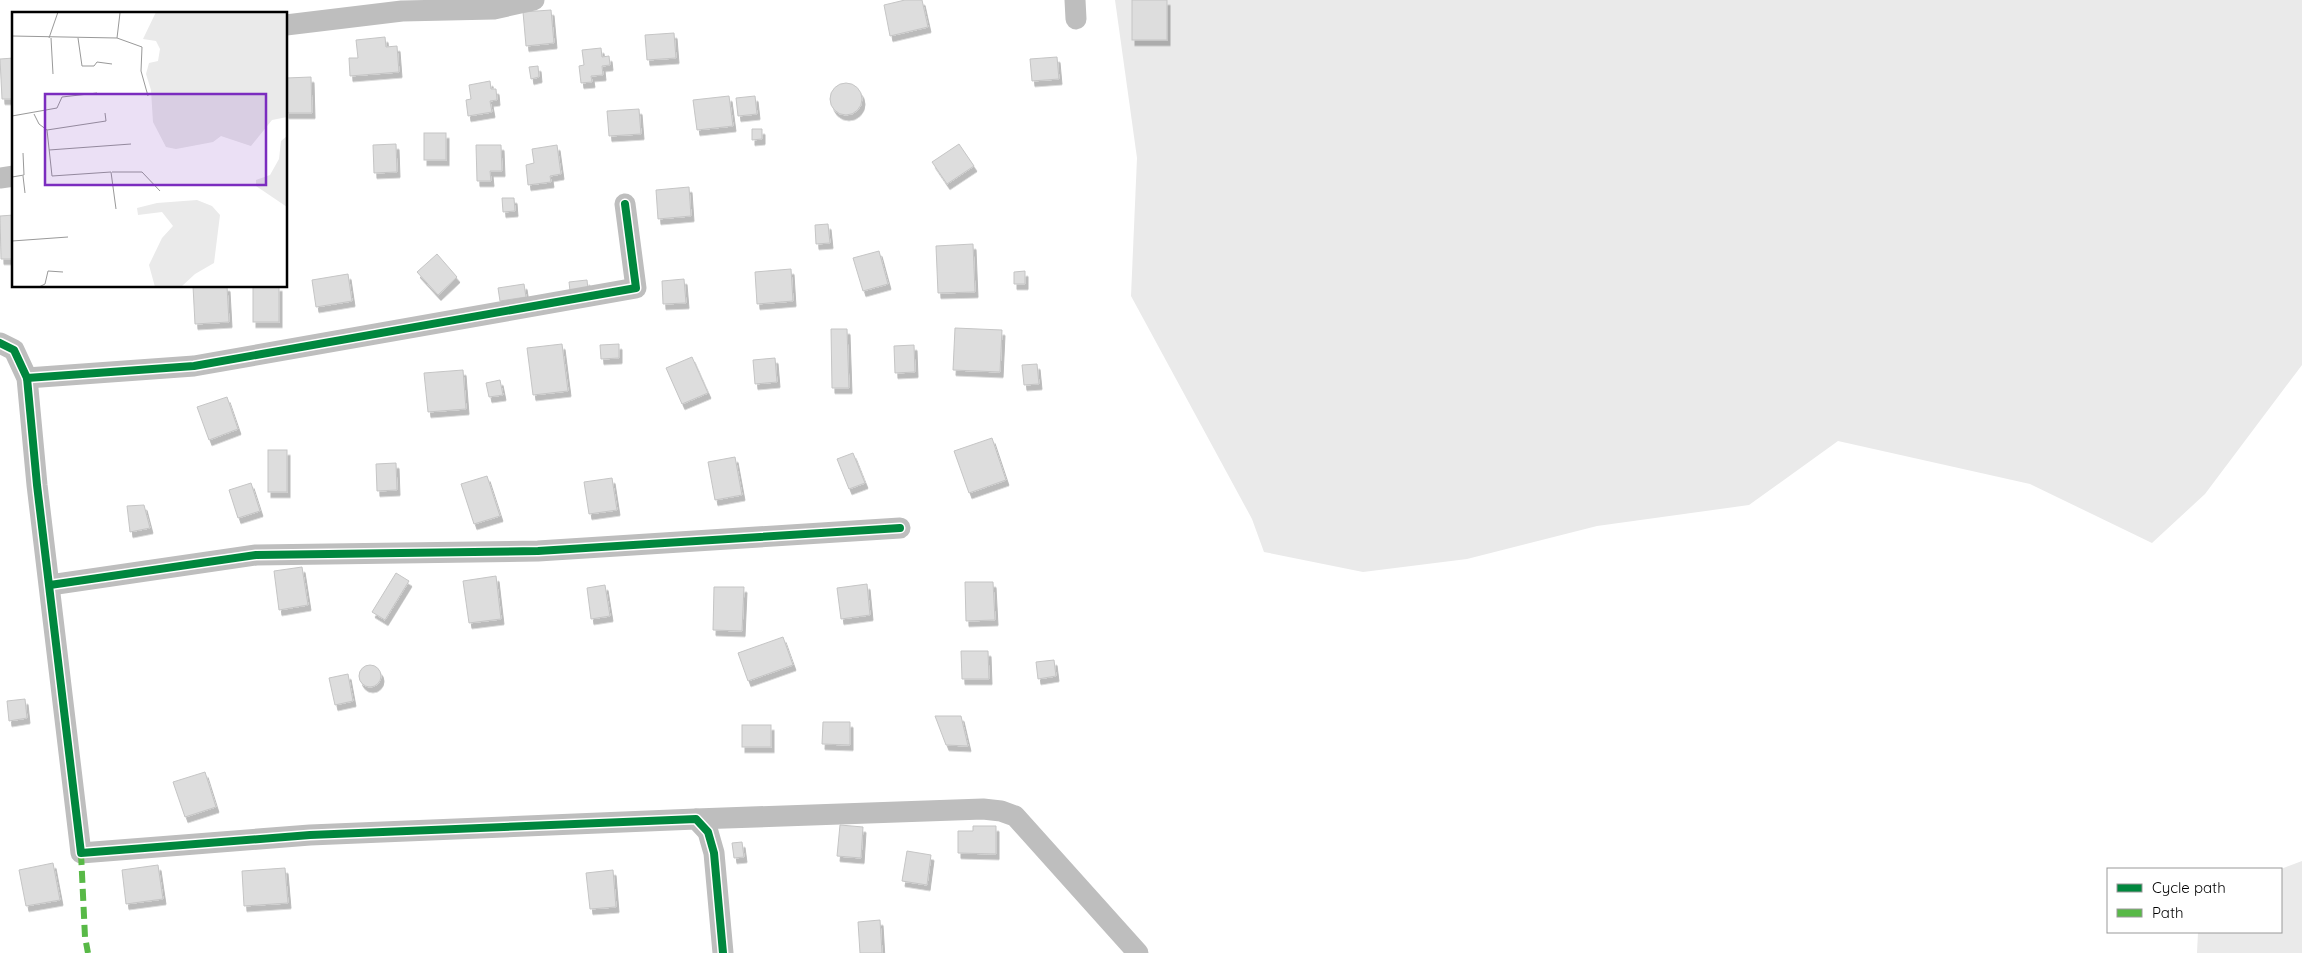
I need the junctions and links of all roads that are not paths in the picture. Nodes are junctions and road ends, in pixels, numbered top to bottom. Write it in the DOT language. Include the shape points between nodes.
graph roads {
  1 [pos="534,0"];
  2 [pos="288,25"];
  3 [pos="625,204"];
  4 [pos="0,343"];
  5 [pos="27,378"];
  6 [pos="900,528"];
  7 [pos="50,585"];
  8 [pos="696,819"];
  9 [pos="723,953"];
  10 [pos="1138,953"];
  1 -- 2 [label="street" via="494,9 402,10"];
  3 -- 5 [label="street" via="636,288 194,366"];
  4 -- 5 [label="street" via="14,350"];
  5 -- 7 [label="street"];
  6 -- 7 [label="street" via="538,551 256,555"];
  7 -- 8 [label="street" via="81,853 310,835"];
  8 -- 9 [label="street" via="708,832 714,853"];
  8 -- 10 [label="street" via="1000,811 1016,816"];
}
